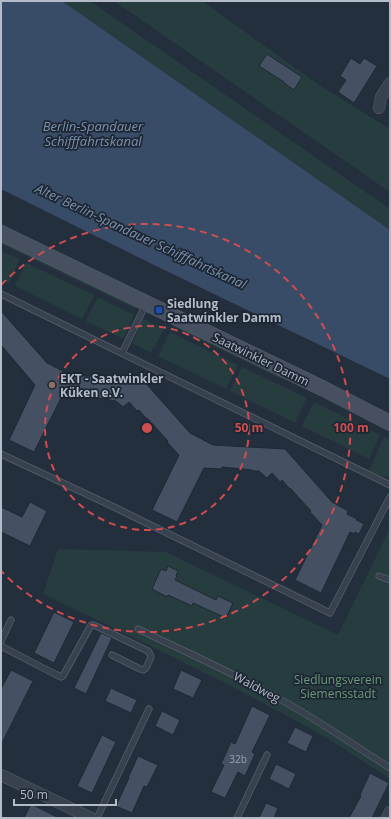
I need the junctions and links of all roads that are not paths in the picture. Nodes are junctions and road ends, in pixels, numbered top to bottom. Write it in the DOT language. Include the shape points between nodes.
graph roads {
  1 [pos="390,83"];
  2 [pos="379,108"];
  3 [pos="1,233"];
  4 [pos="1,294"];
  5 [pos="146,304"];
  6 [pos="122,353"];
  7 [pos="390,423"];
  8 [pos="1,454"];
  9 [pos="390,485"];
  10 [pos="390,498"];
  11 [pos="379,576"];
  12 [pos="390,580"];
  13 [pos="11,620"];
  14 [pos="138,629"];
  15 [pos="1,641"];
  16 [pos="1,646"];
  17 [pos="112,655"];
  18 [pos="149,709"];
  19 [pos="267,755"];
  20 [pos="390,768"];
  21 [pos="1,775"];
  22 [pos="390,812"];
  23 [pos="91,818"];
  24 [pos="97,818"];
  25 [pos="236,818"];
  26 [pos="387,818"];
  1 -- 2 [label="street" via="381,97"];
  3 -- 5 [label="main road, Saatwinkler Damm"];
  4 -- 6 [label="lane"];
  5 -- 6 [label="lane"];
  5 -- 7 [label="main road, Saatwinkler Damm"];
  6 -- 9 [label="lane"];
  8 -- 10 [label="lane" via="330,613"];
  11 -- 12 [label="lane"];
  13 -- 15 [label="lane"];
  14 -- 20 [label="lane, Waldweg" via="276,697 328,727"];
  16 -- 17 [label="lane" via="62,677 91,625 94,625 148,651 151,657 143,670"];
  18 -- 24 [label="lane"];
  19 -- 25 [label="lane"];
  21 -- 23 [label="street"];
  22 -- 26 [label="street"];
}
